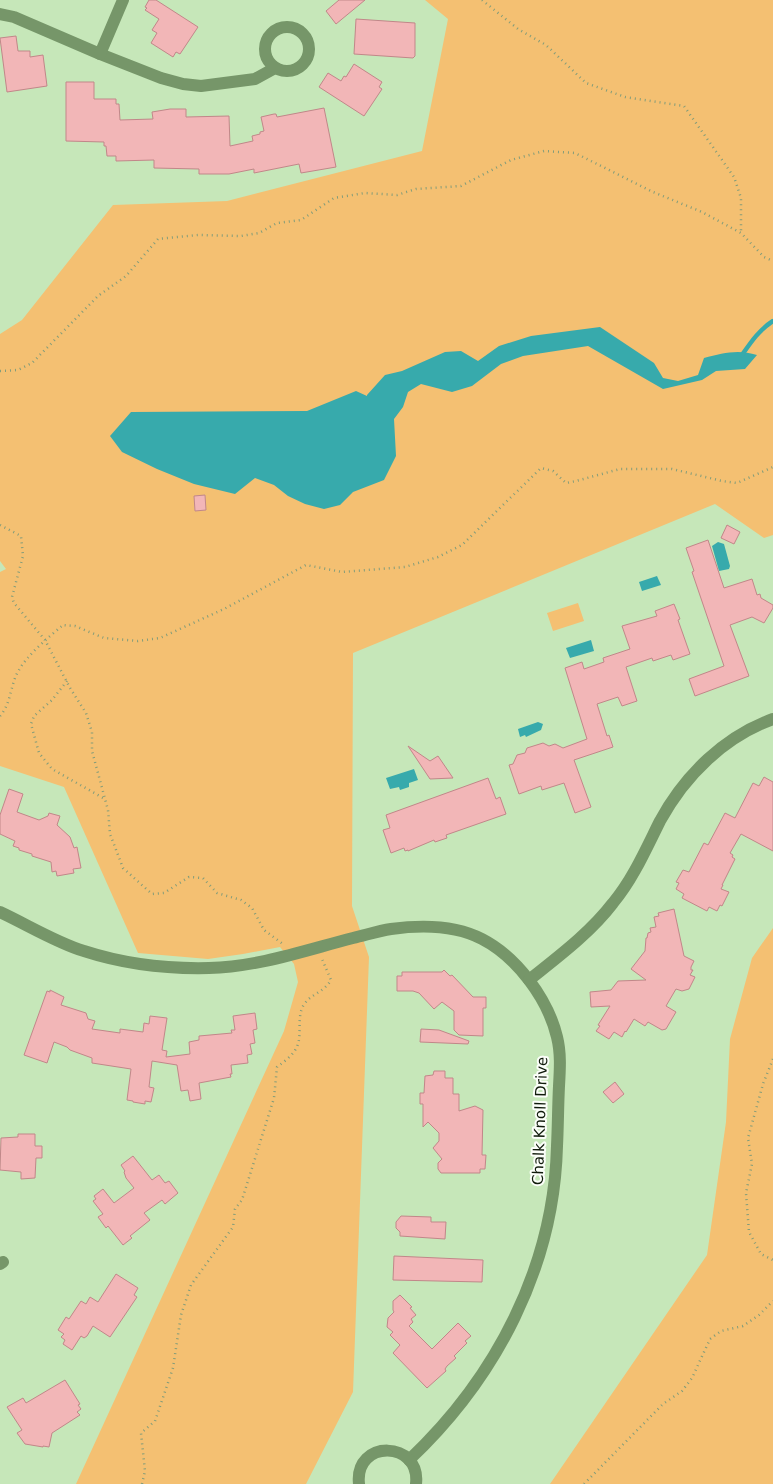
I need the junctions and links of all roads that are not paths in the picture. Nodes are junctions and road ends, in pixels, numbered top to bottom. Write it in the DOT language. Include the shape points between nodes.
graph roads {
  1 [pos="123,0"];
  2 [pos="0,14"];
  3 [pos="100,54"];
  4 [pos="275,68"];
  5 [pos="773,719"];
  6 [pos="0,912"];
  7 [pos="529,980"];
  8 [pos="410,1460"];
  9 [pos="359,1484"];
  10 [pos="416,1484"];
  1 -- 3 [label="street"];
  2 -- 3 [label="street"];
  3 -- 4 [label="street" via="161,78 201,86 255,79"];
  5 -- 7 [label="street" via="737,736 698,768 671,802 631,878 614,903 594,926"];
  6 -- 7 [label="street, Chalk Knoll Drive" via="83,951 176,968 230,967 275,959 389,929 437,927 483,940"];
  7 -- 8 [label="street, Chalk Knoll Drive" via="551,1020 560,1059 557,1167 544,1244 528,1289 495,1355 443,1426"];
  8 -- 9 [label="street" via="393,1450 374,1453 361,1467"];
  8 -- 10 [label="street"];
}
